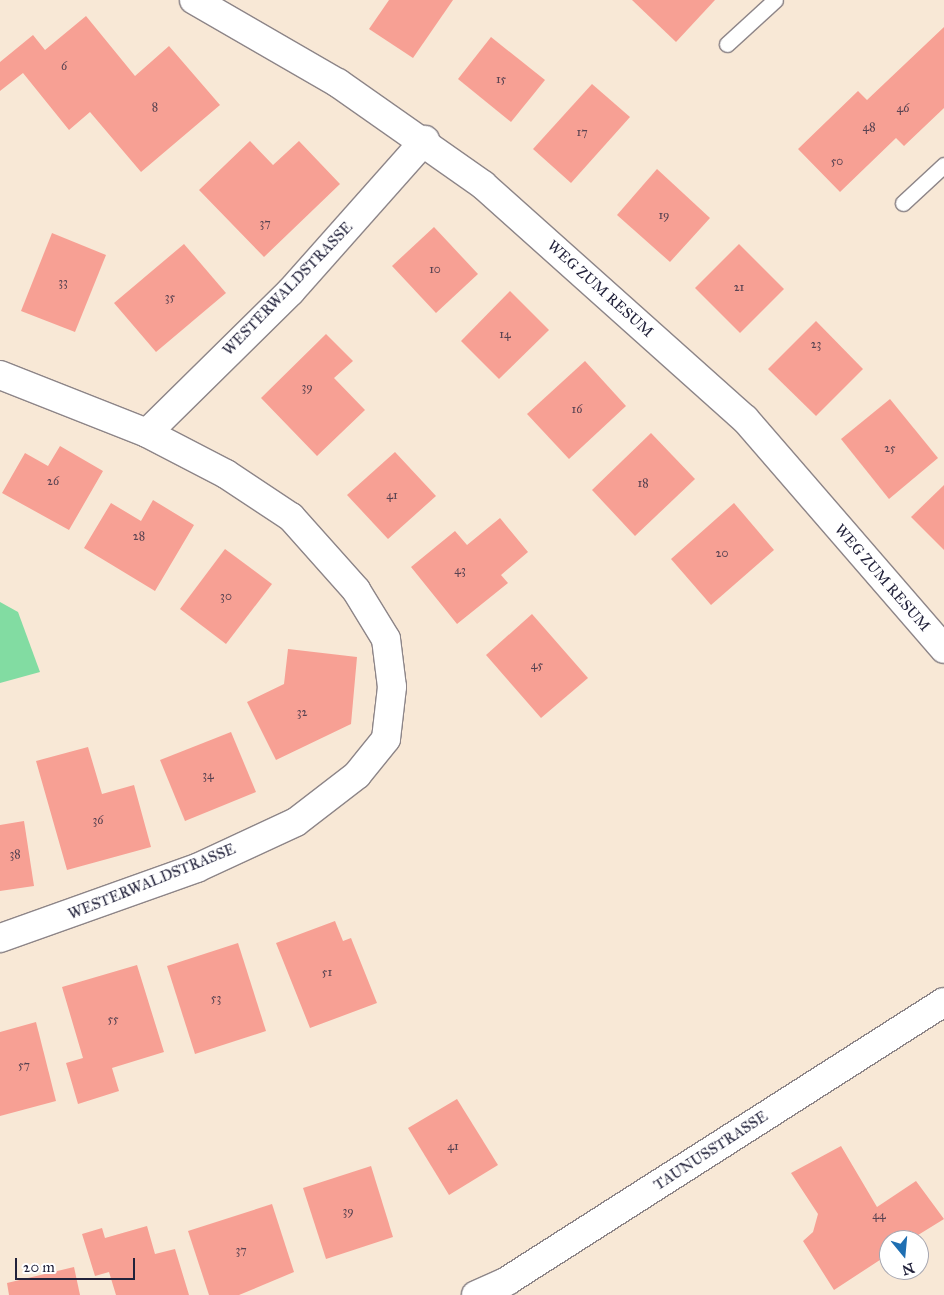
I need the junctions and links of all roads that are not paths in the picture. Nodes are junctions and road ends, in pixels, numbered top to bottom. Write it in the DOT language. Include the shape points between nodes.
graph roads {
  1 [pos="194,0"];
  2 [pos="774,0"];
  3 [pos="727,44"];
  4 [pos="425,140"];
  5 [pos="944,165"];
  6 [pos="903,203"];
  7 [pos="0,375"];
  8 [pos="146,433"];
  9 [pos="944,649"];
  10 [pos="0,938"];
  11 [pos="944,1002"];
  12 [pos="511,1288"];
  13 [pos="476,1295"];
  1 -- 4 [label="street, WEG ZUM RESUM"];
  2 -- 3 [label="lane"];
  4 -- 8 [label="street, WESTERWALDSTRASSE" via="291,291"];
  4 -- 9 [label="street, WEG ZUM RESUM" via="484,185 745,419"];
  5 -- 6 [label="lane"];
  7 -- 8 [label="street, WESTERWALDSTRASSE"];
  8 -- 10 [label="street, WESTERWALDSTRASSE" via="226,474 291,517 356,590 386,639 392,686 386,739 357,775 296,822 197,868"];
  11 -- 12 [label="street, TAUNUSSTRASSE"];
  12 -- 13 [label="street, TAUNUSSTRASSE"];
}
